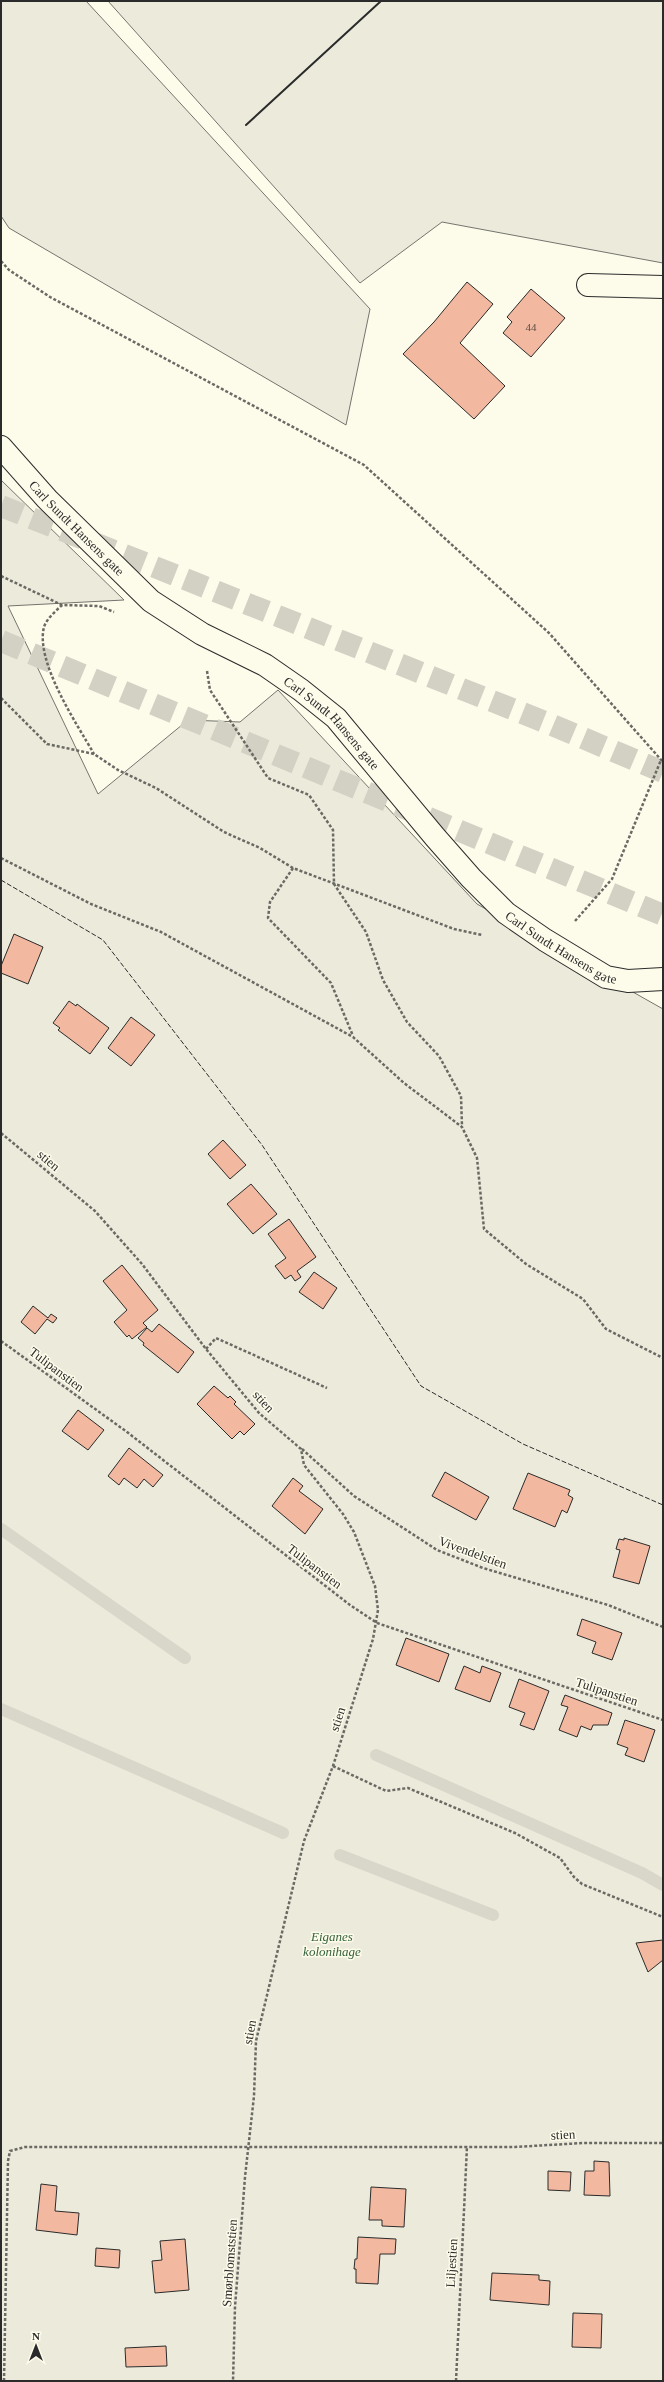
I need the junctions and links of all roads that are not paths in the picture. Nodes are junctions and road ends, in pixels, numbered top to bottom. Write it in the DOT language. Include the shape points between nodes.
graph roads {
  1 [pos="588,285"];
  2 [pos="663,287"];
  3 [pos="1,447"];
  4 [pos="663,980"];
  1 -- 2 [label="street"];
  3 -- 4 [label="street, Carl Sundt Hansens gate" via="47,499 151,601 202,634 266,665 336,718 471,878 506,913 606,977 628,981"];
}
